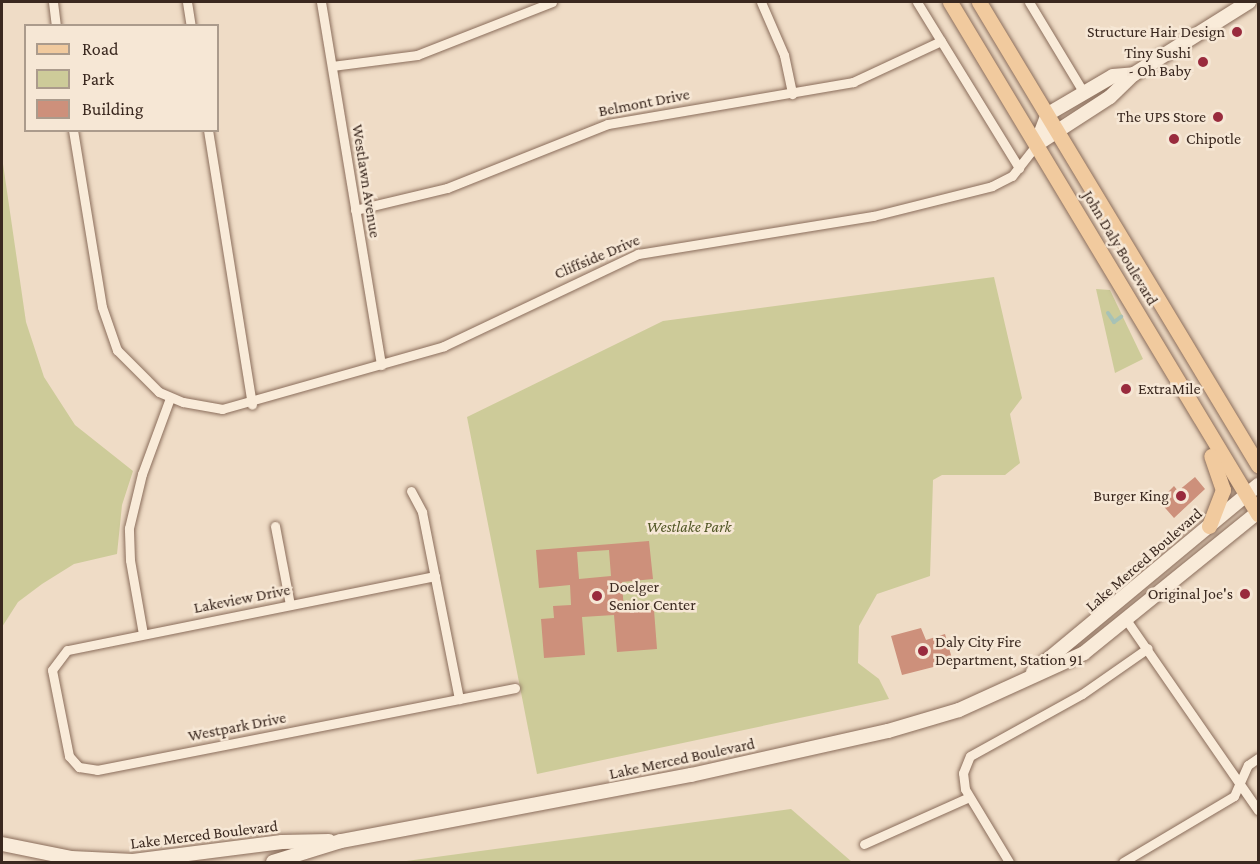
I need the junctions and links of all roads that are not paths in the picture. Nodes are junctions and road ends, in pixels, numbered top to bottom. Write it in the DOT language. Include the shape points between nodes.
graph roads {
  1 [pos="52,2"];
  2 [pos="187,2"];
  3 [pos="321,2"];
  4 [pos="552,2"];
  5 [pos="761,2"];
  6 [pos="917,2"];
  7 [pos="950,2"];
  8 [pos="979,2"];
  9 [pos="1029,2"];
  10 [pos="1249,2"];
  11 [pos="56,24"];
  12 [pos="191,24"];
  13 [pos="941,41"];
  14 [pos="332,66"];
  15 [pos="1134,74"];
  16 [pos="1084,93"];
  17 [pos="792,94"];
  18 [pos="1048,114"];
  19 [pos="1057,130"];
  20 [pos="73,132"];
  21 [pos="208,132"];
  22 [pos="1036,145"];
  23 [pos="1019,168"];
  24 [pos="355,210"];
  25 [pos="1163,357"];
  26 [pos="381,365"];
  27 [pos="170,398"];
  28 [pos="252,404"];
  29 [pos="1258,465"];
  30 [pos="411,490"];
  31 [pos="1253,490"];
  32 [pos="1258,513"];
  33 [pos="275,526"];
  34 [pos="1209,526"];
  35 [pos="435,576"];
  36 [pos="1130,593"];
  37 [pos="290,605"];
  38 [pos="1127,621"];
  39 [pos="1085,632"];
  40 [pos="143,634"];
  41 [pos="1148,648"];
  42 [pos="57,658"];
  43 [pos="1022,680"];
  44 [pos="515,688"];
  45 [pos="459,699"];
  46 [pos="1258,758"];
  47 [pos="1240,782"];
  48 [pos="969,797"];
  49 [pos="1258,810"];
  50 [pos="341,841"];
  51 [pos="2,844"];
  52 [pos="864,844"];
  53 [pos="45,859"];
  54 [pos="273,862"];
  55 [pos="1009,862"];
  56 [pos="1124,862"];
  1 -- 11 [label="street"];
  2 -- 12 [label="street"];
  3 -- 14 [label="street, Westlawn Avenue"];
  4 -- 14 [label="street" via="417,55"];
  5 -- 17 [label="street" via="781,46"];
  6 -- 13 [label="street"];
  7 -- 22 [label="main road, John Daly Boulevard"];
  8 -- 18 [label="main road, John Daly Boulevard"];
  9 -- 16 [label="street"];
  10 -- 15 [label="main road"];
  13 -- 17 [label="street, Belmont Drive" via="869,77"];
  13 -- 23 [label="street"];
  14 -- 24 [label="street, Westlawn Avenue"];
  15 -- 16 [label="main road" via="1113,76"];
  15 -- 19 [label="main road" via="1110,97"];
  16 -- 18 [label="main road"];
  17 -- 24 [label="street, Belmont Drive" via="608,124 454,186"];
  18 -- 19 [label="main road, John Daly Boulevard"];
  18 -- 22 [label="main road"];
  19 -- 22 [label="main road"];
  19 -- 29 [label="main road, John Daly Boulevard"];
  20 -- 27 [label="street" via="108,330 126,363"];
  21 -- 28 [label="street"];
  22 -- 23 [label="street, Cliffside Drive"];
  22 -- 25 [label="main road, John Daly Boulevard"];
  23 -- 26 [label="street, Cliffside Drive" via="992,186 899,211 638,254 444,346"];
  24 -- 26 [label="street, Westlawn Avenue"];
  25 -- 31 [label="main road, John Daly Boulevard"];
  25 -- 34 [label="main road" via="1171,390 1221,473 1221,502"];
  26 -- 28 [label="street, Cliffside Drive"];
  27 -- 28 [label="street, Cliffside Drive" via="210,408"];
  27 -- 40 [label="street" via="142,474 129,528 130,560"];
  30 -- 35 [label="street" via="422,512"];
  31 -- 32 [label="main road, John Daly Boulevard"];
  31 -- 34 [label="main road, Lake Merced Boulevard"];
  32 -- 38 [label="main road, Lake Merced Boulevard"];
  33 -- 37 [label="street"];
  34 -- 36 [label="main road, Lake Merced Boulevard"];
  35 -- 37 [label="street, Lakeview Drive"];
  35 -- 45 [label="street"];
  36 -- 38 [label="main road"];
  36 -- 39 [label="main road, Lake Merced Boulevard"];
  37 -- 40 [label="street, Lakeview Drive"];
  38 -- 39 [label="main road" via="1115,621"];
  38 -- 41 [label="street"];
  38 -- 43 [label="main road, Lake Merced Boulevard" via="1068,663"];
  39 -- 43 [label="main road, Lake Merced Boulevard"];
  40 -- 42 [label="street, Lakeview Drive" via="74,647"];
  41 -- 47 [label="street"];
  41 -- 48 [label="street" via="1066,703 976,749 963,773"];
  42 -- 45 [label="street, Westpark Drive" via="53,677 67,749 79,767 90,770"];
  43 -- 50 [label="main road, Lake Merced Boulevard" via="959,710 888,731 659,782"];
  44 -- 45 [label="street, Westpark Drive"];
  46 -- 47 [label="street" via="1248,765"];
  47 -- 49 [label="street"];
  47 -- 56 [label="street" via="1234,796"];
  48 -- 52 [label="street"];
  48 -- 55 [label="street"];
  50 -- 53 [label="main road, Lake Merced Boulevard" via="282,842 145,861"];
  50 -- 54 [label="main road, Lake Merced Boulevard"];
  51 -- 53 [label="main road, Lake Merced Boulevard"];
}
